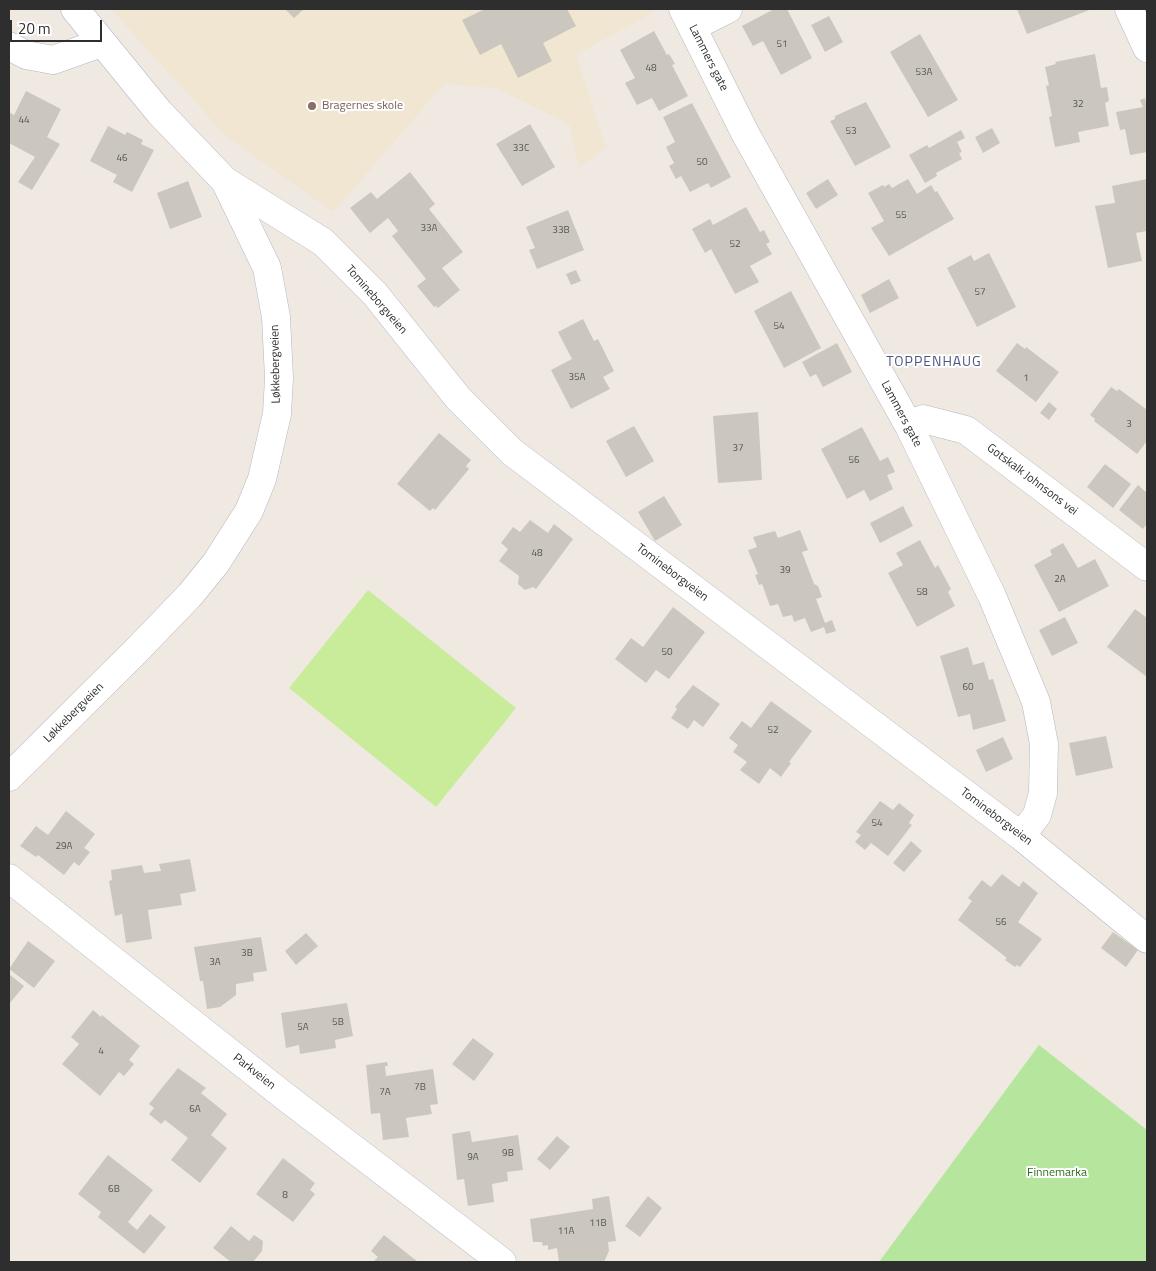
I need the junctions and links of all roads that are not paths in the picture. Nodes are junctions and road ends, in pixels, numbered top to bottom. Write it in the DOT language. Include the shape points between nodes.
graph roads {
  1 [pos="76,9"];
  2 [pos="728,9"];
  3 [pos="1129,9"];
  4 [pos="687,18"];
  5 [pos="102,43"];
  6 [pos="9,46"];
  7 [pos="1147,48"];
  8 [pos="225,181"];
  9 [pos="909,426"];
  10 [pos="1147,567"];
  11 [pos="9,777"];
  12 [pos="1021,836"];
  13 [pos="9,878"];
  14 [pos="1147,939"];
  15 [pos="472,1253"];
  16 [pos="502,1262"];
  1 -- 5 [label="street, Løkkebergveien"];
  2 -- 4 [label="street"];
  3 -- 7 [label="street"];
  4 -- 9 [label="street, Lammers gate" via="746,133"];
  5 -- 6 [label="street" via="53,60 26,55"];
  5 -- 8 [label="street, Løkkebergveien" via="159,112"];
  8 -- 11 [label="street, Løkkebergveien" via="267,268 276,317 277,414 262,479 228,546 190,595"];
  8 -- 12 [label="street, Tomineborgveien" via="323,242 374,294 458,398 512,452"];
  9 -- 10 [label="street, Gotskalk Johnsons vei" via="923,419 966,430"];
  9 -- 12 [label="street, Lammers gate" via="992,596 1036,702 1044,744 1043,793 1038,815"];
  12 -- 14 [label="street, Tomineborgveien"];
  13 -- 15 [label="street, Parkveien" via="283,1095"];
  15 -- 16 [label="street, Parkveien"];
}
